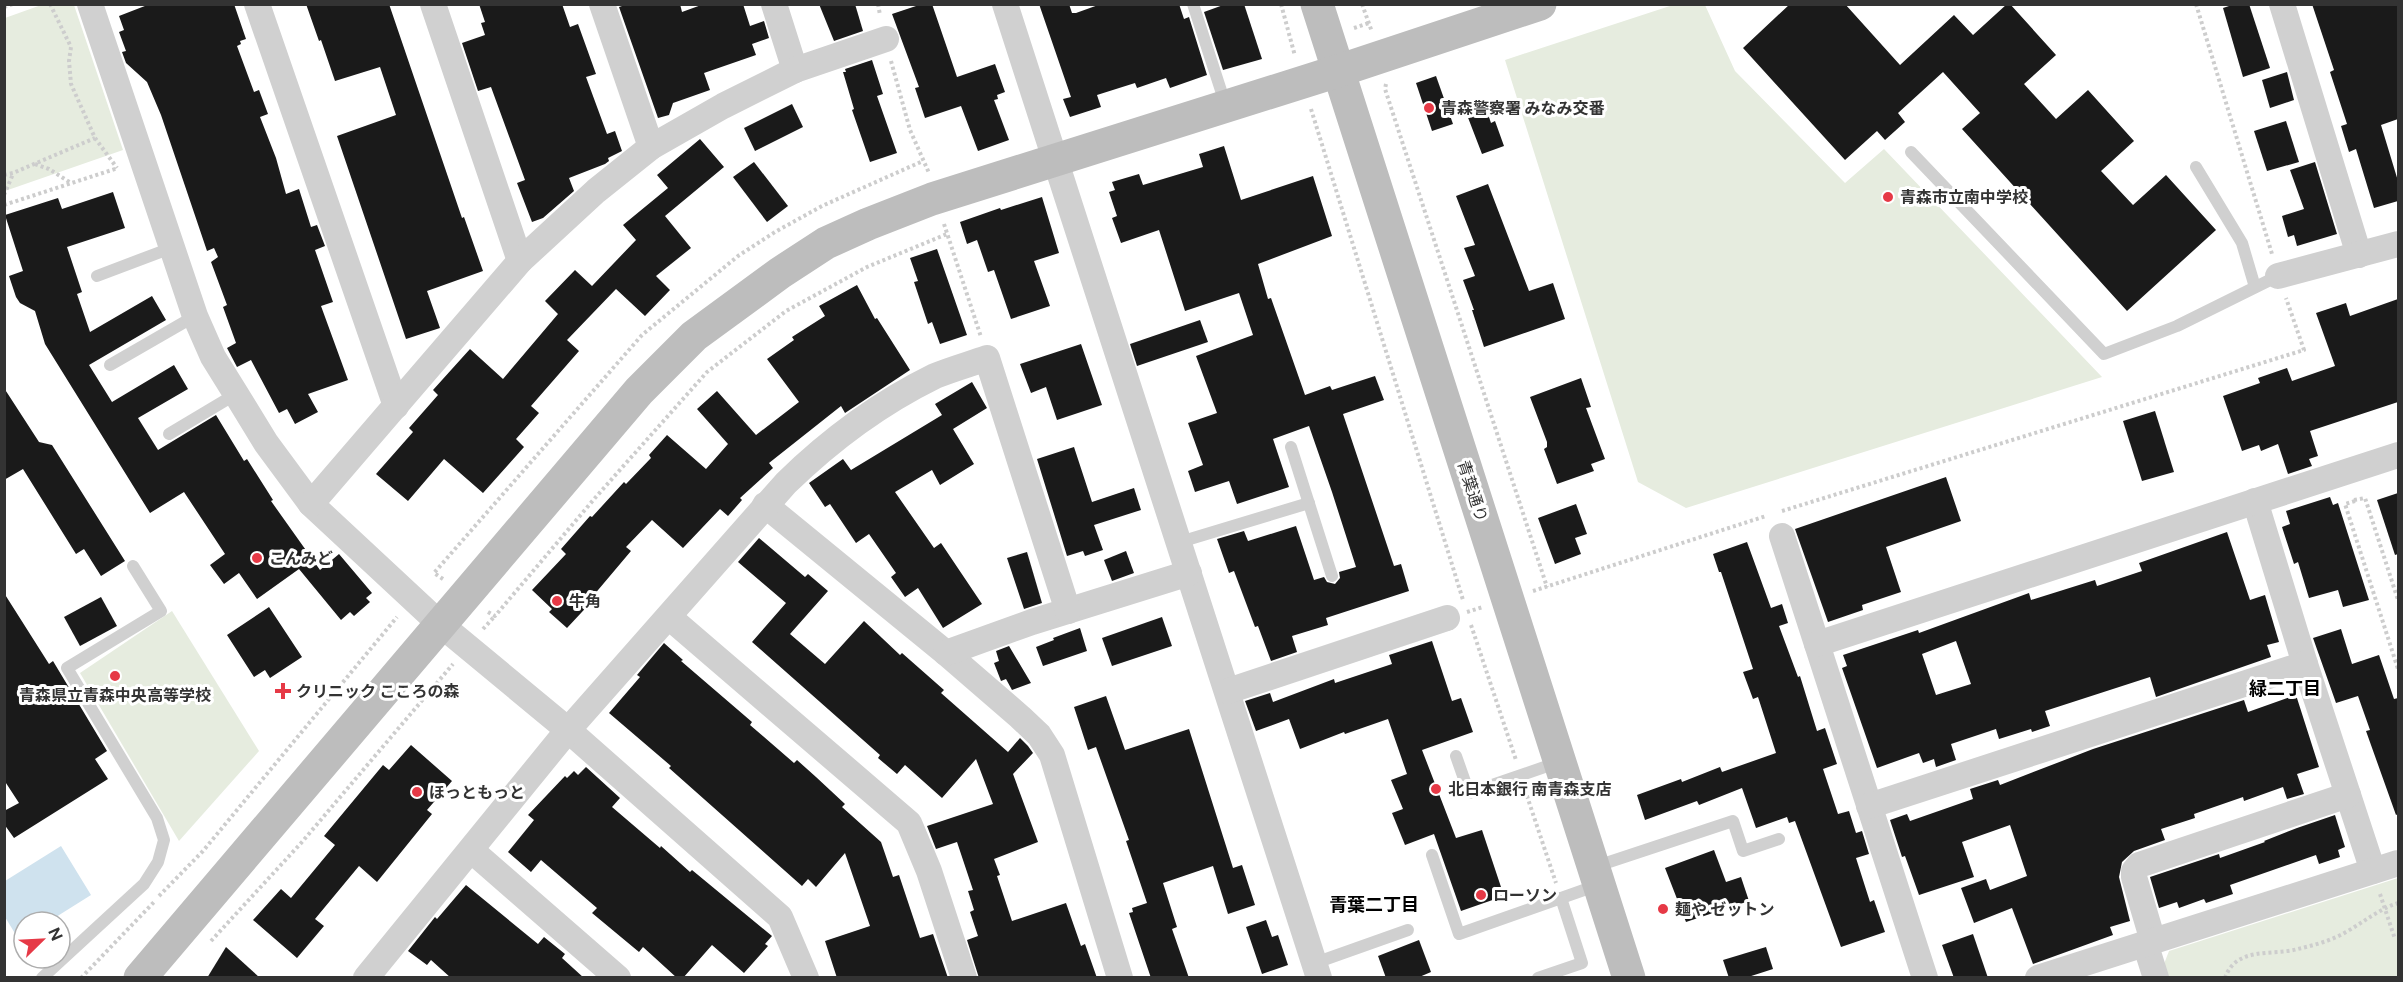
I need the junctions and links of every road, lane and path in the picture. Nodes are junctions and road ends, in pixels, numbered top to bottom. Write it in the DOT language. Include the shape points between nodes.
graph roads {
  1 [pos="14,4"];
  2 [pos="50,4"];
  3 [pos="257,4"];
  4 [pos="433,4"];
  5 [pos="602,4"];
  6 [pos="774,4"];
  7 [pos="878,4"];
  8 [pos="1005,4"];
  9 [pos="1193,4"];
  10 [pos="1281,4"];
  11 [pos="1317,4"];
  12 [pos="1362,4"];
  13 [pos="1540,4"];
  14 [pos="2196,4"];
  15 [pos="2282,4"];
  16 [pos="96,6"];
  17 [pos="4,7"];
  18 [pos="886,39"];
  19 [pos="1382,57"];
  20 [pos="795,70"];
  21 [pos="1338,71"];
  22 [pos="1303,82"];
  23 [pos="1226,106"];
  24 [pos="95,138"];
  25 [pos="651,147"];
  26 [pos="1911,152"];
  27 [pos="141,159"];
  28 [pos="1056,159"];
  29 [pos="923,161"];
  30 [pos="34,164"];
  31 [pos="2196,167"];
  32 [pos="117,168"];
  33 [pos="13,173"];
  34 [pos="4,175"];
  35 [pos="71,183"];
  36 [pos="4,195"];
  37 [pos="4,205"];
  38 [pos="947,234"];
  39 [pos="2398,243"];
  40 [pos="171,248"];
  41 [pos="2359,255"];
  42 [pos="520,261"];
  43 [pos="97,276"];
  44 [pos="2278,276"];
  45 [pos="2255,287"];
  46 [pos="195,316"];
  47 [pos="987,358"];
  48 [pos="111,365"];
  49 [pos="236,394"];
  50 [pos="396,406"];
  51 [pos="169,434"];
  52 [pos="1291,447"];
  53 [pos="2398,455"];
  54 [pos="2345,472"];
  55 [pos="2255,501"];
  56 [pos="2355,501"];
  57 [pos="1309,502"];
  58 [pos="311,504"];
  59 [pos="765,505"];
  60 [pos="1782,536"];
  61 [pos="1180,542"];
  62 [pos="133,566"];
  63 [pos="435,573"];
  64 [pos="1190,573"];
  65 [pos="1332,576"];
  66 [pos="1546,587"];
  67 [pos="412,599"];
  68 [pos="1508,599"];
  69 [pos="2398,600"];
  70 [pos="1068,611"];
  71 [pos="1457,615"];
  72 [pos="495,616"];
  73 [pos="669,617"];
  74 [pos="440,624"];
  75 [pos="1817,644"];
  76 [pos="468,647"];
  77 [pos="946,653"];
  78 [pos="2305,664"];
  79 [pos="2398,669"];
  80 [pos="1228,691"];
  81 [pos="568,730"];
  82 [pos="1456,756"];
  83 [pos="1560,761"];
  84 [pos="1521,775"];
  85 [pos="2348,795"];
  86 [pos="1869,806"];
  87 [pos="1779,839"];
  88 [pos="471,850"];
  89 [pos="1432,855"];
  90 [pos="2398,863"];
  91 [pos="2373,871"];
  92 [pos="1597,876"];
  93 [pos="1561,898"];
  94 [pos="2398,903"];
  95 [pos="2385,907"];
  96 [pos="1408,930"];
  97 [pos="2395,939"];
  98 [pos="2149,942"];
  99 [pos="209,944"];
  100 [pos="1314,973"];
  101 [pos="377,974"];
  102 [pos="2052,975"];
  103 [pos="42,978"];
  104 [pos="81,978"];
  105 [pos="140,978"];
  106 [pos="618,978"];
  107 [pos="806,978"];
  108 [pos="964,978"];
  109 [pos="1120,978"];
  110 [pos="1538,978"];
  111 [pos="1629,978"];
  112 [pos="1925,978"];
  113 [pos="2156,978"];
  114 [pos="2225,978"];
  1 -- 17 [label="path"];
  2 -- 24 [label="path" via="71,47 70,84"];
  3 -- 50 [label="street"];
  4 -- 42 [label="street"];
  5 -- 25 [label="street"];
  6 -- 20 [label="street"];
  7 -- 18 [label="path"];
  8 -- 28 [label="street"];
  9 -- 23 [label="lane"];
  10 -- 22 [label="path"];
  11 -- 21 [label="street, 青葉通り"];
  12 -- 19 [label="path"];
  13 -- 19 [label="street"];
  14 -- 44 [label="path"];
  15 -- 41 [label="street"];
  16 -- 27 [label="street"];
  18 -- 20 [label="street"];
  18 -- 29 [label="path" via="910,130"];
  19 -- 21 [label="street"];
  19 -- 66 [label="path" via="1388,76 1385,89"];
  20 -- 25 [label="street"];
  21 -- 22 [label="street"];
  21 -- 68 [label="street, 青葉通り"];
  22 -- 23 [label="street"];
  22 -- 71 [label="path"];
  23 -- 28 [label="street"];
  24 -- 30 [label="path"];
  24 -- 32 [label="path"];
  25 -- 42 [label="street"];
  26 -- 45 [label="lane" via="2104,354 2177,326"];
  27 -- 32 [label="path"];
  27 -- 40 [label="street"];
  28 -- 61 [label="street"];
  28 -- 74 [label="street" via="932,199 826,243 694,336 639,391"];
  30 -- 33 [label="path"];
  30 -- 35 [label="path"];
  31 -- 45 [label="lane" via="2241,243"];
  32 -- 35 [label="path"];
  33 -- 34 [label="path"];
  33 -- 36 [label="path"];
  35 -- 37 [label="path"];
  38 -- 47 [label="path"];
  39 -- 41 [label="street"];
  40 -- 43 [label="lane"];
  40 -- 46 [label="street"];
  41 -- 44 [label="street"];
  42 -- 50 [label="street"];
  44 -- 45 [label="lane"];
  44 -- 66 [label="path" via="2304,350"];
  46 -- 48 [label="lane"];
  46 -- 49 [label="street" via="213,357"];
  47 -- 59 [label="street" via="936,376 862,419 820,450"];
  47 -- 70 [label="street"];
  49 -- 51 [label="lane"];
  49 -- 58 [label="street"];
  50 -- 58 [label="street"];
  52 -- 57 [label="lane"];
  53 -- 54 [label="street"];
  54 -- 55 [label="street"];
  54 -- 56 [label="path"];
  55 -- 75 [label="street"];
  55 -- 78 [label="street"];
  56 -- 69 [label="path" via="2365,498"];
  56 -- 79 [label="path" via="2346,504"];
  57 -- 61 [label="lane"];
  57 -- 65 [label="lane"];
  58 -- 67 [label="street"];
  59 -- 73 [label="street"];
  59 -- 77 [label="street"];
  60 -- 75 [label="street"];
  61 -- 64 [label="street"];
  62 -- 103 [label="lane" via="161,611 66,668 157,818 164,840 159,862 144,884"];
  63 -- 67 [label="path"];
  64 -- 70 [label="street"];
  64 -- 80 [label="street"];
  66 -- 68 [label="path"];
  67 -- 74 [label="street"];
  67 -- 104 [label="path" via="203,851"];
  68 -- 71 [label="path"];
  68 -- 83 [label="street, 青葉通り"];
  70 -- 77 [label="street"];
  71 -- 80 [label="street"];
  71 -- 84 [label="path"];
  72 -- 76 [label="path"];
  73 -- 81 [label="street"];
  73 -- 108 [label="street" via="909,823"];
  74 -- 76 [label="street"];
  74 -- 105 [label="street"];
  75 -- 86 [label="street"];
  76 -- 81 [label="street"];
  76 -- 99 [label="path" via="302,842"];
  77 -- 109 [label="street" via="1039,735 1052,755"];
  78 -- 85 [label="street"];
  78 -- 86 [label="street"];
  80 -- 100 [label="street"];
  81 -- 88 [label="street"];
  81 -- 107 [label="street" via="780,917"];
  82 -- 84 [label="lane" via="1470,793"];
  83 -- 84 [label="lane"];
  83 -- 92 [label="street, 青葉通り"];
  84 -- 93 [label="path"];
  85 -- 91 [label="street"];
  85 -- 98 [label="street" via="2139,865 2134,877"];
  86 -- 112 [label="street"];
  87 -- 92 [label="lane" via="1743,851 1733,821"];
  88 -- 101 [label="street"];
  88 -- 106 [label="street"];
  89 -- 93 [label="lane" via="1460,934"];
  90 -- 91 [label="street"];
  91 -- 95 [label="path"];
  91 -- 98 [label="street"];
  92 -- 93 [label="lane"];
  92 -- 111 [label="street, 青葉通り"];
  93 -- 110 [label="lane" via="1582,963"];
  94 -- 95 [label="path"];
  95 -- 97 [label="path"];
  95 -- 114 [label="path" via="2324,943 2240,959 2230,965"];
  96 -- 100 [label="lane"];
  98 -- 102 [label="street"];
  98 -- 113 [label="street"];
}
